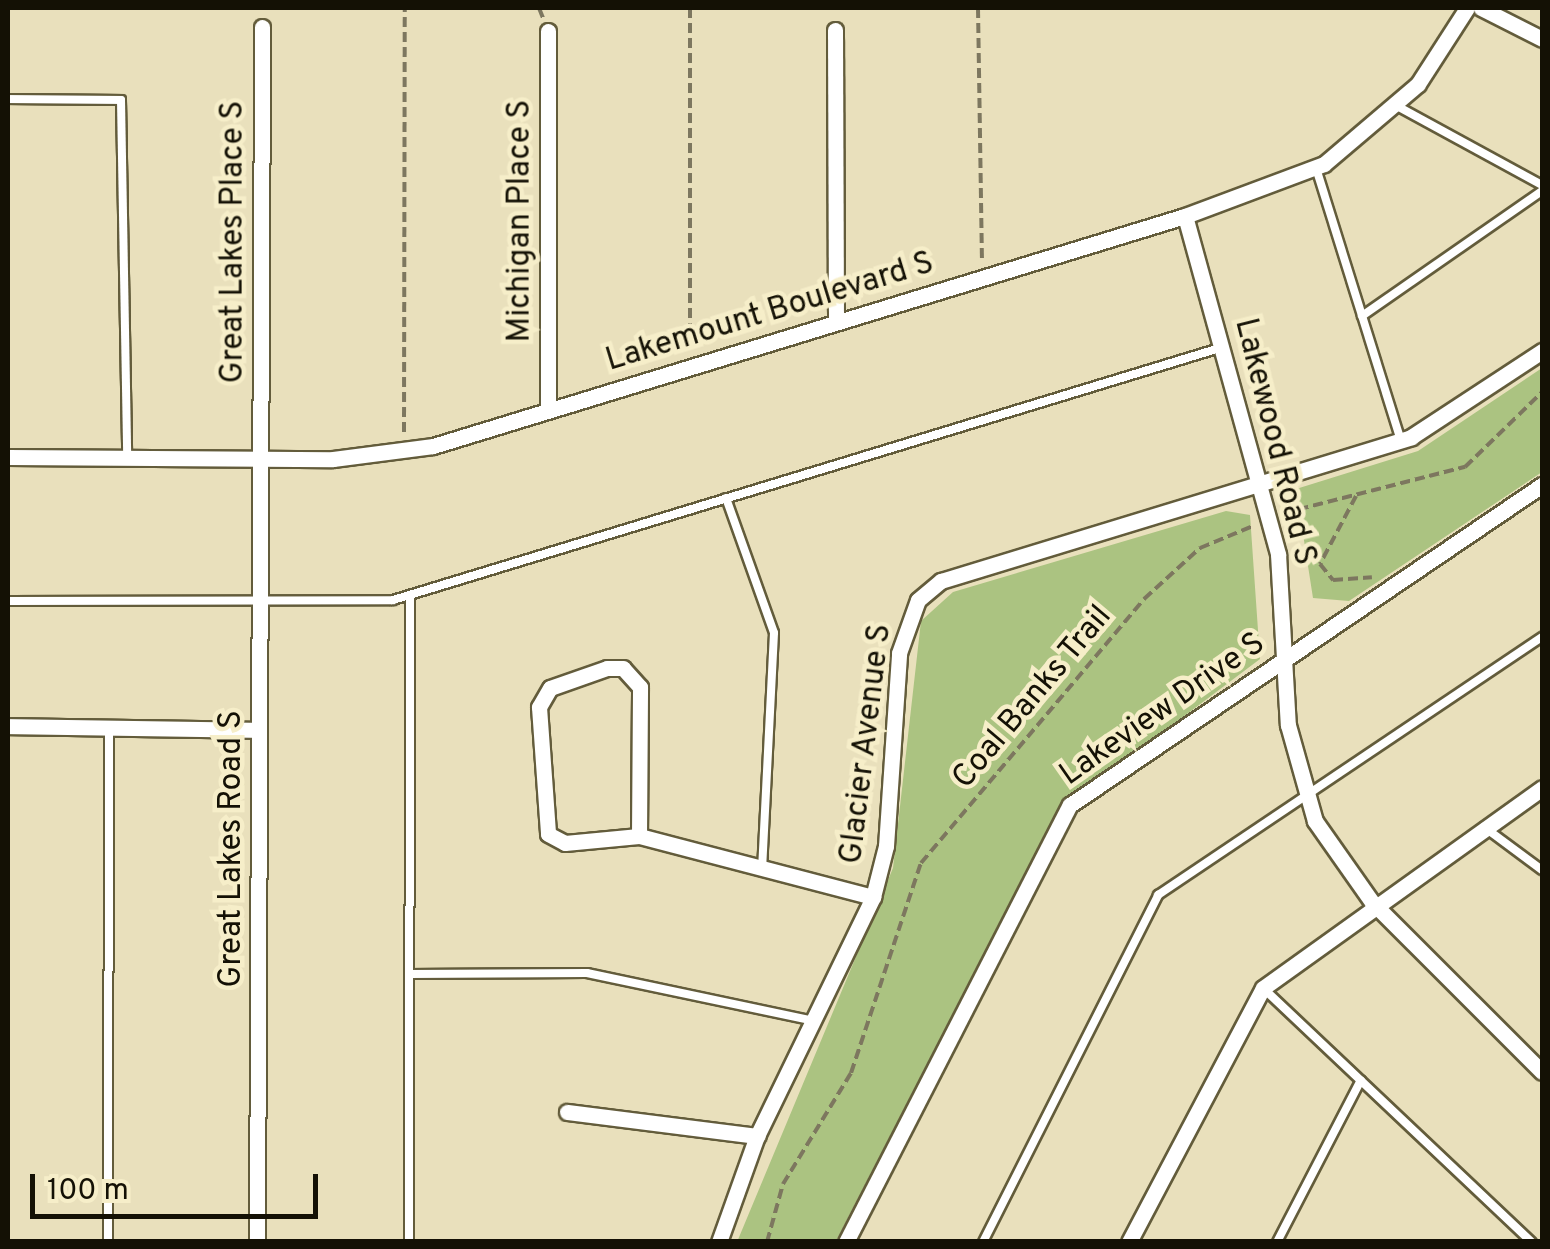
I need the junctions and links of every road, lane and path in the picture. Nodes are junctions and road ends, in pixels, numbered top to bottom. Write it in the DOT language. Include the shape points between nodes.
graph roads {
  1 [pos="405,8"];
  2 [pos="690,8"];
  3 [pos="978,8"];
  4 [pos="1467,8"];
  5 [pos="1481,8"];
  6 [pos="262,27"];
  7 [pos="835,30"];
  8 [pos="548,32"];
  9 [pos="1542,39"];
  10 [pos="8,99"];
  11 [pos="1395,106"];
  12 [pos="1316,168"];
  13 [pos="1542,188"];
  14 [pos="1185,216"];
  15 [pos="982,277"];
  16 [pos="1362,316"];
  17 [pos="836,322"];
  18 [pos="1222,347"];
  19 [pos="1542,350"];
  20 [pos="690,366"];
  21 [pos="1542,392"];
  22 [pos="548,410"];
  23 [pos="1401,441"];
  24 [pos="404,452"];
  25 [pos="8,457"];
  26 [pos="127,457"];
  27 [pos="262,458"];
  28 [pos="1263,486"];
  29 [pos="1542,486"];
  30 [pos="1358,494"];
  31 [pos="726,498"];
  32 [pos="1270,519"];
  33 [pos="1379,575"];
  34 [pos="410,595"];
  35 [pos="8,601"];
  36 [pos="263,602"];
  37 [pos="1542,637"];
  38 [pos="1283,659"];
  39 [pos="8,726"];
  40 [pos="109,728"];
  41 [pos="259,730"];
  42 [pos="1542,788"];
  43 [pos="1306,796"];
  44 [pos="1484,827"];
  45 [pos="639,836"];
  46 [pos="762,867"];
  47 [pos="1542,870"];
  48 [pos="873,897"];
  49 [pos="1372,902"];
  50 [pos="409,974"];
  51 [pos="1263,988"];
  52 [pos="816,1021"];
  53 [pos="1542,1072"];
  54 [pos="1360,1080"];
  55 [pos="567,1112"];
  56 [pos="757,1136"];
  57 [pos="108,1242"];
  58 [pos="257,1242"];
  59 [pos="409,1242"];
  60 [pos="720,1242"];
  61 [pos="767,1242"];
  62 [pos="846,1242"];
  63 [pos="984,1242"];
  64 [pos="1129,1242"];
  65 [pos="1276,1242"];
  66 [pos="1532,1242"];
  1 -- 24 [label="path"];
  2 -- 20 [label="path"];
  3 -- 15 [label="path"];
  4 -- 11 [label="street, Lakemount Boulevard S"];
  5 -- 9 [label="street"];
  6 -- 27 [label="street, Great Lakes Place S"];
  7 -- 17 [label="street"];
  8 -- 22 [label="street, Michigan Place S"];
  10 -- 26 [label="lane" via="121,100"];
  11 -- 12 [label="street, Lakemount Boulevard S"];
  11 -- 13 [label="lane"];
  12 -- 14 [label="street, Lakemount Boulevard S"];
  12 -- 16 [label="lane"];
  13 -- 16 [label="lane"];
  14 -- 15 [label="street, Lakemount Boulevard S"];
  14 -- 18 [label="street, Lakewood Road S"];
  15 -- 17 [label="street, Lakemount Boulevard S"];
  16 -- 23 [label="lane"];
  17 -- 20 [label="street, Lakemount Boulevard S"];
  18 -- 28 [label="street, Lakewood Road S"];
  18 -- 31 [label="lane"];
  19 -- 23 [label="street, Glacier Avenue S"];
  20 -- 22 [label="street, Lakemount Boulevard S"];
  21 -- 30 [label="path, Coal Banks Trail" via="1465,467"];
  22 -- 24 [label="street, Lakemount Boulevard S"];
  23 -- 28 [label="street, Glacier Avenue S"];
  24 -- 27 [label="street, Lakemount Boulevard S"];
  25 -- 26 [label="street, Lakemount Boulevard S"];
  26 -- 27 [label="street, Lakemount Boulevard S"];
  27 -- 36 [label="street, Great Lakes Road S"];
  28 -- 32 [label="street, Lakewood Road S"];
  28 -- 48 [label="street, Glacier Avenue S" via="941,581 918,600 899,652 886,846"];
  29 -- 38 [label="street, Lakeview Drive S"];
  30 -- 32 [label="path, Coal Banks Trail"];
  30 -- 33 [label="path" via="1320,564 1333,580"];
  31 -- 34 [label="lane"];
  31 -- 46 [label="lane" via="774,633"];
  32 -- 38 [label="street, Lakewood Road S"];
  32 -- 61 [label="path, Coal Banks Trail" via="1200,548 1144,600 921,863 858,1056 783,1184"];
  34 -- 36 [label="lane"];
  34 -- 50 [label="lane"];
  35 -- 36 [label="lane"];
  36 -- 41 [label="street, Great Lakes Road S"];
  37 -- 43 [label="lane"];
  38 -- 43 [label="street, Lakewood Road S"];
  38 -- 62 [label="street, Lakeview Drive S" via="1070,804"];
  39 -- 40 [label="street"];
  40 -- 41 [label="street"];
  40 -- 57 [label="lane"];
  41 -- 58 [label="street, Great Lakes Road S"];
  42 -- 44 [label="street"];
  43 -- 49 [label="street, Lakewood Road S" via="1338,862"];
  43 -- 63 [label="lane" via="1158,895"];
  44 -- 47 [label="lane"];
  44 -- 49 [label="street"];
  45 -- 45 [label="street" via="565,843 540,825 539,708 550,688 607,668 623,668 640,686"];
  45 -- 46 [label="street"];
  46 -- 48 [label="street"];
  48 -- 52 [label="street, Glacier Avenue S"];
  49 -- 51 [label="street"];
  49 -- 53 [label="street, Lakewood Road S"];
  50 -- 52 [label="lane" via="587,973"];
  50 -- 59 [label="lane"];
  51 -- 54 [label="lane"];
  51 -- 64 [label="street"];
  52 -- 56 [label="street, Glacier Avenue S"];
  54 -- 65 [label="lane"];
  54 -- 66 [label="lane"];
  55 -- 56 [label="street"];
  56 -- 60 [label="street, Glacier Avenue S"];
}
